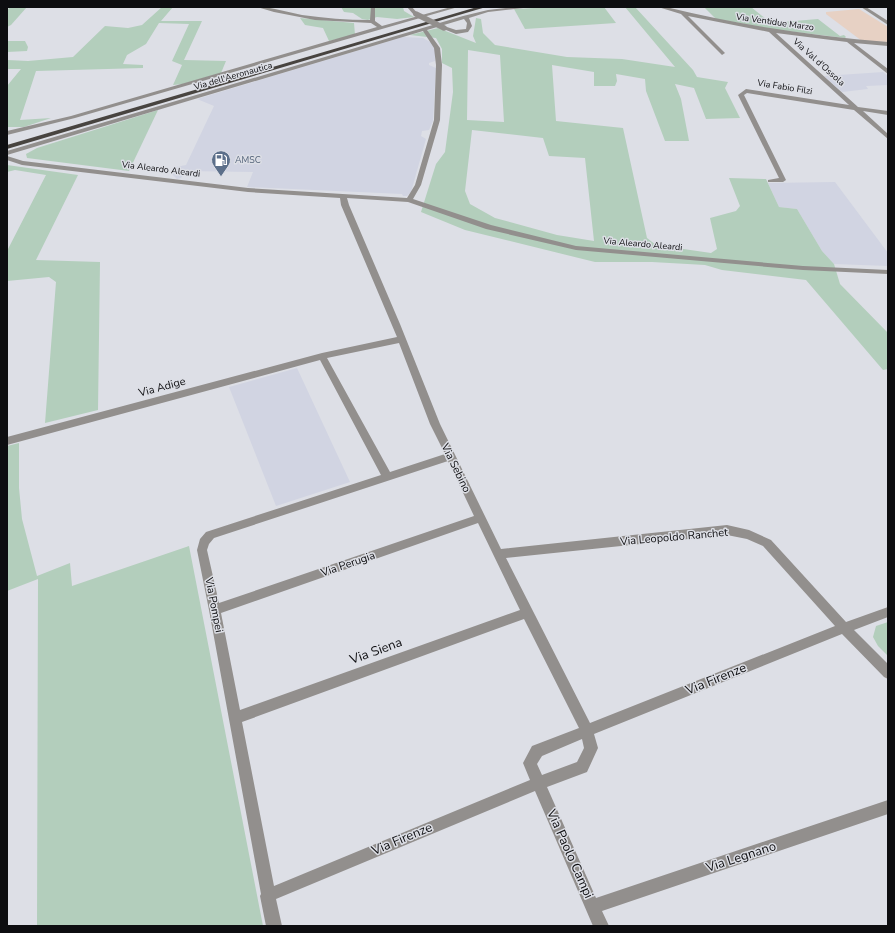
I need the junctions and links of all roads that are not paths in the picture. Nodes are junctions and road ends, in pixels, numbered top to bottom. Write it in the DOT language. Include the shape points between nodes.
graph roads {
  1 [pos="259,7"];
  2 [pos="373,7"];
  3 [pos="410,7"];
  4 [pos="456,7"];
  5 [pos="470,7"];
  6 [pos="483,7"];
  7 [pos="530,7"];
  8 [pos="660,7"];
  9 [pos="690,7"];
  10 [pos="862,7"];
  11 [pos="683,13"];
  12 [pos="465,17"];
  13 [pos="700,17"];
  14 [pos="372,21"];
  15 [pos="888,23"];
  16 [pos="381,28"];
  17 [pos="424,29"];
  18 [pos="769,30"];
  19 [pos="849,41"];
  20 [pos="888,44"];
  21 [pos="722,53"];
  22 [pos="888,72"];
  23 [pos="857,108"];
  24 [pos="888,113"];
  25 [pos="7,133"];
  26 [pos="888,138"];
  27 [pos="7,142"];
  28 [pos="7,147"];
  29 [pos="7,153"];
  30 [pos="7,158"];
  31 [pos="770,180"];
  32 [pos="343,196"];
  33 [pos="409,200"];
  34 [pos="886,274"];
  35 [pos="402,339"];
  36 [pos="322,356"];
  37 [pos="7,441"];
  38 [pos="450,456"];
  39 [pos="387,476"];
  40 [pos="480,518"];
  41 [pos="499,554"];
  42 [pos="215,610"];
  43 [pos="888,612"];
  44 [pos="527,613"];
  45 [pos="844,628"];
  46 [pos="888,673"];
  47 [pos="236,718"];
  48 [pos="587,731"];
  49 [pos="538,783"];
  50 [pos="888,806"];
  51 [pos="267,896"];
  52 [pos="593,906"];
  53 [pos="274,926"];
  54 [pos="601,926"];
  1 -- 14 [label="street" via="317,20"];
  2 -- 14 [label="street"];
  3 -- 12 [label="street, bridge" via="416,14 456,32 468,30 470,27 470,22"];
  4 -- 16 [label="street"];
  5 -- 27 [label="highway"];
  6 -- 28 [label="highway"];
  7 -- 12 [label="street" via="488,11"];
  8 -- 11 [label="street, Via Ventidue Marzo"];
  9 -- 13 [label="street"];
  10 -- 15 [label="street"];
  11 -- 13 [label="street, Via Ventidue Marzo"];
  11 -- 21 [label="street"];
  12 -- 17 [label="street, Via dell'Aeronautica"];
  13 -- 18 [label="street, Via Ventidue Marzo"];
  14 -- 16 [label="street"];
  16 -- 25 [label="street" via="73,117"];
  17 -- 29 [label="street, Via dell'Aeronautica"];
  17 -- 33 [label="street" via="437,48 437,120 418,185"];
  18 -- 19 [label="street, Via Ventidue Marzo"];
  18 -- 23 [label="street, Via Val d'Ossola"];
  19 -- 20 [label="street, Via Ventidue Marzo"];
  19 -- 22 [label="street"];
  23 -- 24 [label="street, Via Fabio Filzi"];
  23 -- 26 [label="street, Via Val d'Ossola"];
  23 -- 31 [label="street, Via Fabio Filzi" via="749,90 741,93 783,180"];
  30 -- 32 [label="street, Via Aleardo Aleardi" via="30,164 248,190"];
  32 -- 33 [label="street, Via Aleardo Aleardi"];
  32 -- 35 [label="street, Via Sebino"];
  33 -- 34 [label="street, Via Aleardo Aleardi" via="489,227 576,248"];
  35 -- 36 [label="street, Via Adige"];
  35 -- 38 [label="street, Via Sebino"];
  36 -- 37 [label="street, Via Adige"];
  36 -- 39 [label="street"];
  38 -- 39 [label="street, Via Pompei"];
  38 -- 40 [label="street, Via Sebino"];
  39 -- 42 [label="street, Via Pompei" via="210,535 202,550"];
  40 -- 41 [label="street, Via Sebino"];
  40 -- 42 [label="street, Via Perugia"];
  41 -- 44 [label="street, Via Sebino"];
  41 -- 45 [label="street, Via Leopoldo Ranchet" via="727,530 742,533 767,543"];
  42 -- 47 [label="street, Via Pompei"];
  43 -- 45 [label="street, Via Firenze"];
  44 -- 47 [label="street, Via Siena"];
  44 -- 48 [label="street, Via Sebino"];
  45 -- 46 [label="street, Via Leopoldo Ranchet"];
  45 -- 48 [label="street, Via Firenze"];
  47 -- 51 [label="street, Via Pompei"];
  48 -- 49 [label="street, Via Firenze" via="591,748 582,767"];
  48 -- 49 [label="street, Via Firenze" via="537,752 530,763"];
  49 -- 51 [label="street, Via Firenze"];
  49 -- 52 [label="street, Via Paolo Campi"];
  50 -- 52 [label="street, Via Legnano"];
  51 -- 53 [label="street, Via Pompei"];
  52 -- 54 [label="street, Via Paolo Campi"];
}
